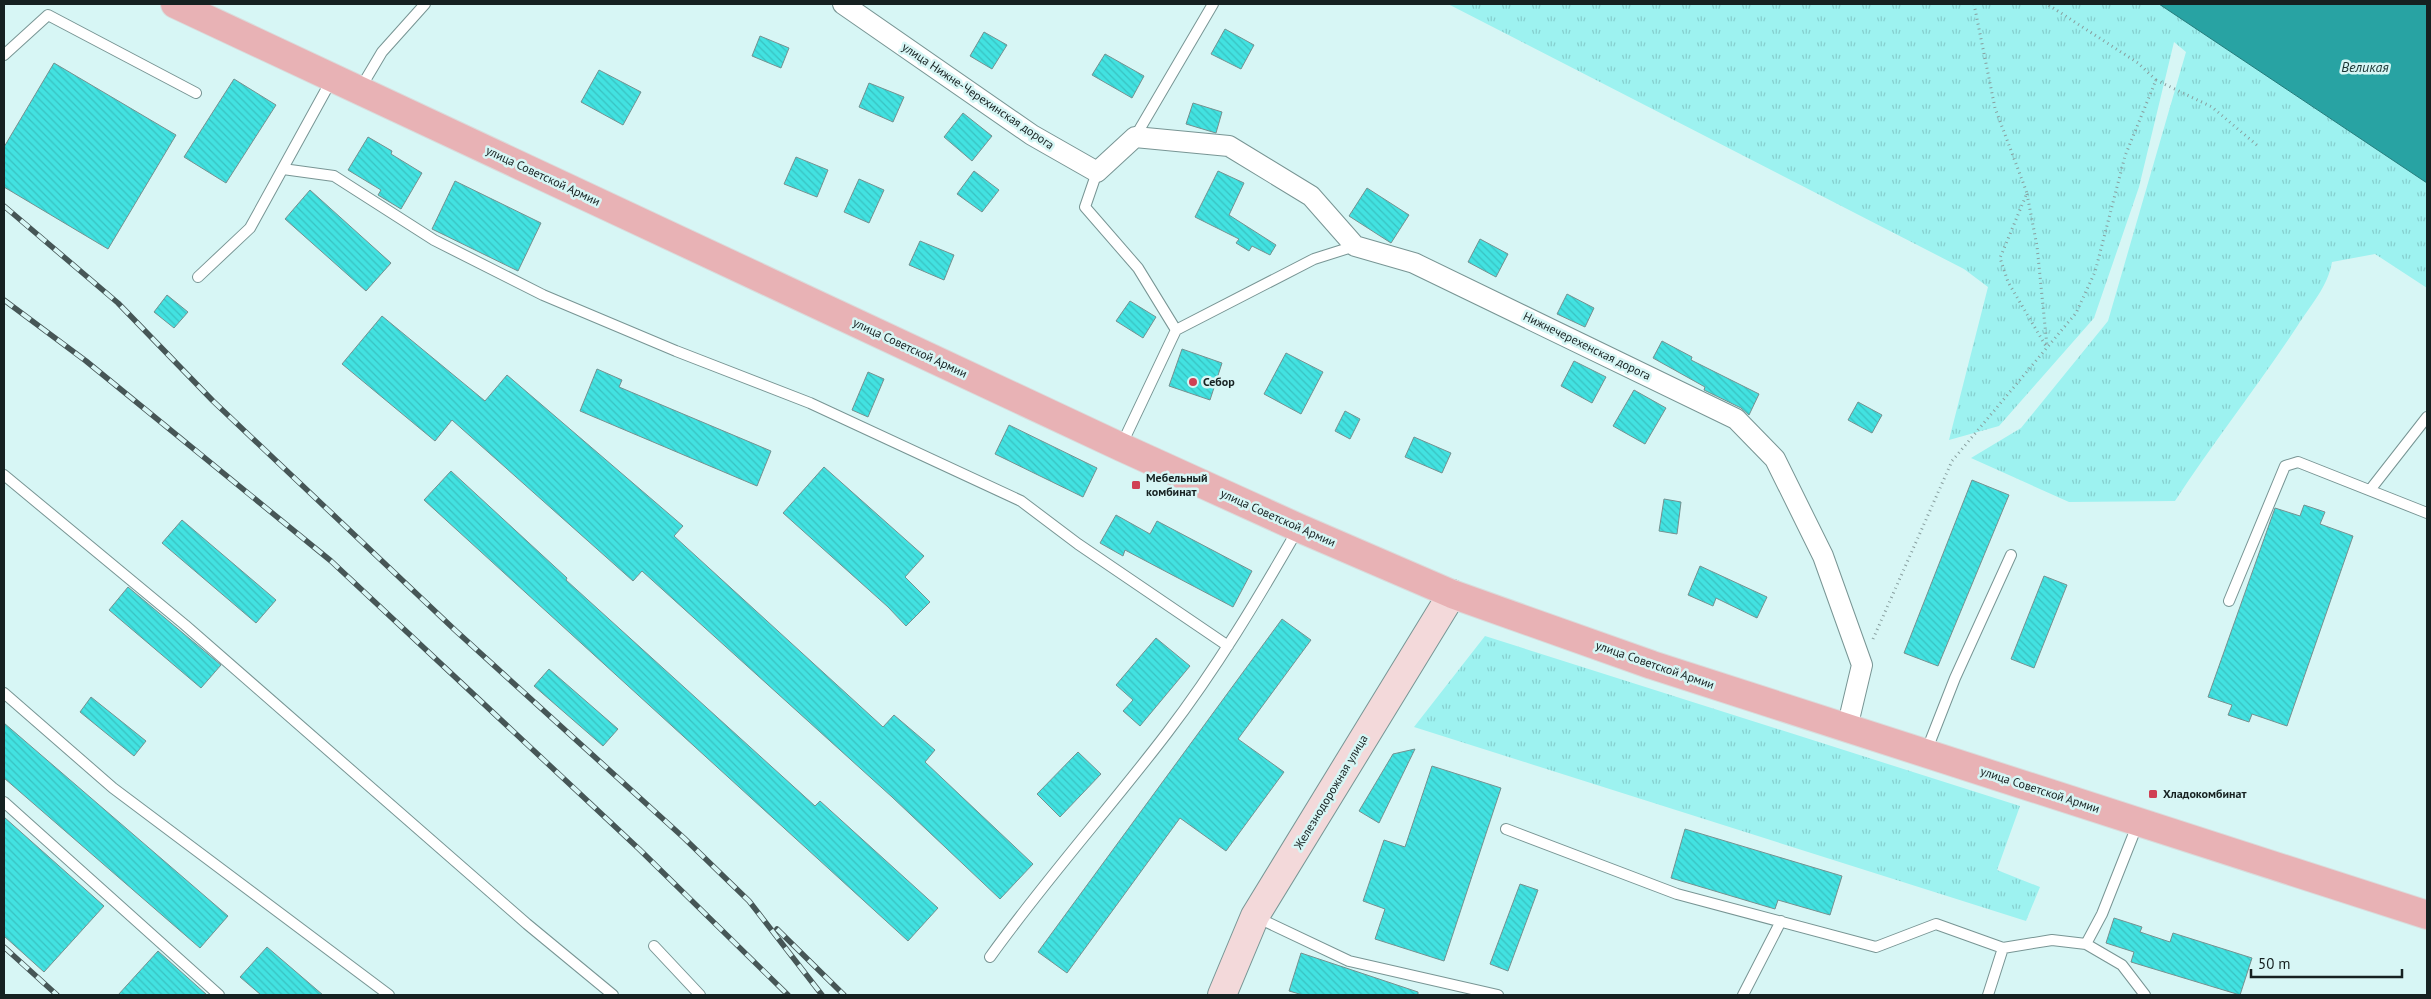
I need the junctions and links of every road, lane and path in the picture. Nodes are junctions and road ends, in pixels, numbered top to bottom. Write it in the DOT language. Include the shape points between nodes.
graph roads {
  1 [pos="175,4"];
  2 [pos="425,4"];
  3 [pos="843,4"];
  4 [pos="1213,4"];
  5 [pos="1974,4"];
  6 [pos="2047,4"];
  7 [pos="4,55"];
  8 [pos="333,78"];
  9 [pos="2156,80"];
  10 [pos="360,90"];
  11 [pos="196,93"];
  12 [pos="1135,136"];
  13 [pos="2259,147"];
  14 [pos="283,168"];
  15 [pos="1097,172"];
  16 [pos="2026,194"];
  17 [pos="1355,246"];
  18 [pos="198,277"];
  19 [pos="1176,330"];
  20 [pos="2047,348"];
  21 [pos="2427,417"];
  22 [pos="1121,447"];
  23 [pos="4,475"];
  24 [pos="2370,490"];
  25 [pos="2427,513"];
  26 [pos="1299,528"];
  27 [pos="2011,555"];
  28 [pos="1452,594"];
  29 [pos="2229,601"];
  30 [pos="1228,646"];
  31 [pos="1862,665"];
  32 [pos="4,693"];
  33 [pos="1847,728"];
  34 [pos="1926,753"];
  35 [pos="4,802"];
  36 [pos="2138,822"];
  37 [pos="1506,828"];
  38 [pos="2427,915"];
  39 [pos="1255,916"];
  40 [pos="1781,921"];
  41 [pos="2086,944"];
  42 [pos="654,946"];
  43 [pos="2003,948"];
  44 [pos="990,957"];
  45 [pos="219,995"];
  46 [pos="389,995"];
  47 [pos="613,995"];
  48 [pos="700,995"];
  49 [pos="1222,995"];
  50 [pos="1498,995"];
  51 [pos="1743,995"];
  52 [pos="1988,995"];
  53 [pos="2145,995"];
  1 -- 8 [label="main road, улица Советской Армии"];
  2 -- 10 [label="lane" via="382,52"];
  3 -- 15 [label="street, улица Нижне-Черехинская дорога" via="1032,135"];
  4 -- 12 [label="lane"];
  5 -- 16 [label="path" via="1996,108"];
  6 -- 9 [label="path" via="2138,63"];
  7 -- 11 [label="lane" via="48,15"];
  8 -- 10 [label="main road, улица Советской Армии"];
  8 -- 14 [label="lane"];
  9 -- 13 [label="path" via="2212,107"];
  9 -- 20 [label="path" via="2125,156 2095,272 2076,313"];
  10 -- 22 [label="main road, улица Советской Армии"];
  12 -- 15 [label="street"];
  12 -- 17 [label="street" via="1229,146 1311,196"];
  14 -- 18 [label="lane" via="250,228"];
  14 -- 30 [label="lane" via="334,176 434,240 543,295 810,403 1021,501 1078,544"];
  15 -- 19 [label="lane" via="1084,207 1138,268"];
  16 -- 20 [label="path" via="2037,246"];
  16 -- 20 [label="path" via="2000,258 2008,282"];
  17 -- 19 [label="lane" via="1314,259"];
  17 -- 31 [label="street, Нижнечерехенская дорога" via="1414,263 1736,419 1775,459 1823,556"];
  19 -- 22 [label="lane"];
  20 -- 31 [label="path" via="1952,461"];
  21 -- 24 [label="lane"];
  22 -- 26 [label="main road, улица Советской Армии"];
  23 -- 47 [label="lane" via="185,625 527,924"];
  24 -- 25 [label="lane"];
  24 -- 29 [label="lane" via="2298,462 2285,466"];
  26 -- 28 [label="main road, улица Советской Армии"];
  26 -- 30 [label="lane"];
  27 -- 34 [label="lane" via="1955,678"];
  28 -- 33 [label="main road, улица Советской Армии" via="1652,665"];
  28 -- 39 [label="street, Железнодорожная улица"];
  30 -- 44 [label="lane" via="1168,732"];
  31 -- 33 [label="street"];
  32 -- 46 [label="lane" via="113,788"];
  33 -- 34 [label="main road, улица Советской Армии"];
  34 -- 36 [label="main road, улица Советской Армии"];
  35 -- 45 [label="lane"];
  36 -- 38 [label="main road, улица Советской Армии"];
  36 -- 41 [label="lane" via="2102,914"];
  37 -- 40 [label="lane" via="1677,894"];
  39 -- 49 [label="street, Железнодорожная улица"];
  39 -- 50 [label="lane" via="1349,961"];
  40 -- 43 [label="lane" via="1876,947 1936,924"];
  40 -- 51 [label="lane"];
  41 -- 43 [label="lane" via="2052,940"];
  41 -- 53 [label="lane" via="2122,965"];
  42 -- 48 [label="lane"];
  43 -- 52 [label="lane"];
}
